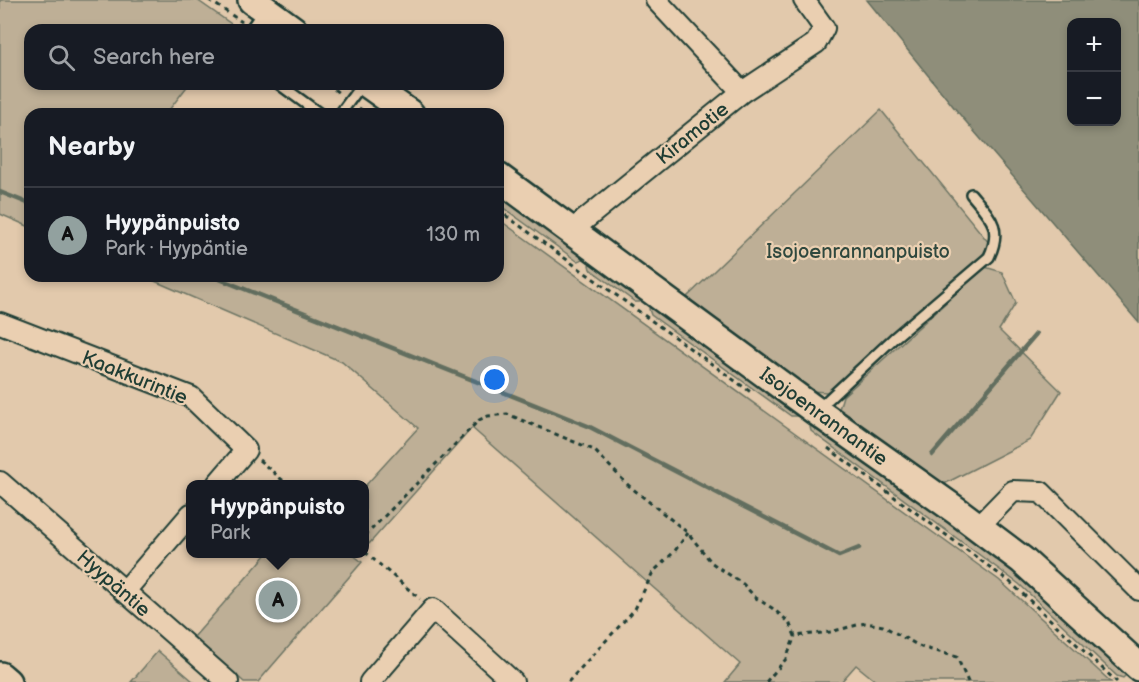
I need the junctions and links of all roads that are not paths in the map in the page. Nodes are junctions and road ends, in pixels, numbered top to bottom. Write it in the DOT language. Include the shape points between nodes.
graph roads {
  1 [pos="656,0"];
  2 [pos="804,0"];
  3 [pos="254,17"];
  4 [pos="275,24"];
  5 [pos="287,90"];
  6 [pos="358,90"];
  7 [pos="376,90"];
  8 [pos="742,92"];
  9 [pos="312,108"];
  10 [pos="344,108"];
  11 [pos="402,108"];
  12 [pos="504,181"];
  13 [pos="971,194"];
  14 [pos="572,230"];
  15 [pos="0,323"];
  16 [pos="816,411"];
  17 [pos="220,480"];
  18 [pos="0,482"];
  19 [pos="186,520"];
  20 [pos="978,527"];
  21 [pos="1139,590"];
  22 [pos="124,592"];
  23 [pos="1139,667"];
  24 [pos="0,675"];
  25 [pos="7,682"];
  26 [pos="228,682"];
  27 [pos="370,682"];
  28 [pos="513,682"];
  1 -- 8 [label="street, Kiramotie"];
  2 -- 8 [label="street" via="824,28 816,43"];
  3 -- 4 [label="street"];
  5 -- 9 [label="lane"];
  6 -- 10 [label="lane"];
  7 -- 11 [label="street"];
  8 -- 14 [label="street, Kiramotie"];
  12 -- 14 [label="street, Isojoenrannantie"];
  13 -- 16 [label="lane" via="996,227 989,257"];
  14 -- 16 [label="street, Isojoenrannantie"];
  15 -- 17 [label="street, Kaakkurintie" via="191,397 246,450"];
  16 -- 20 [label="street, Isojoenrannantie"];
  18 -- 22 [label="street, Hyypäntie"];
  19 -- 22 [label="street"];
  20 -- 21 [label="street" via="1013,491 1041,492"];
  20 -- 23 [label="street, Isojoenrannantie" via="1022,560"];
  22 -- 26 [label="street, Hyypäntie"];
  24 -- 25 [label="street"];
  27 -- 28 [label="street" via="433,609"];
}
